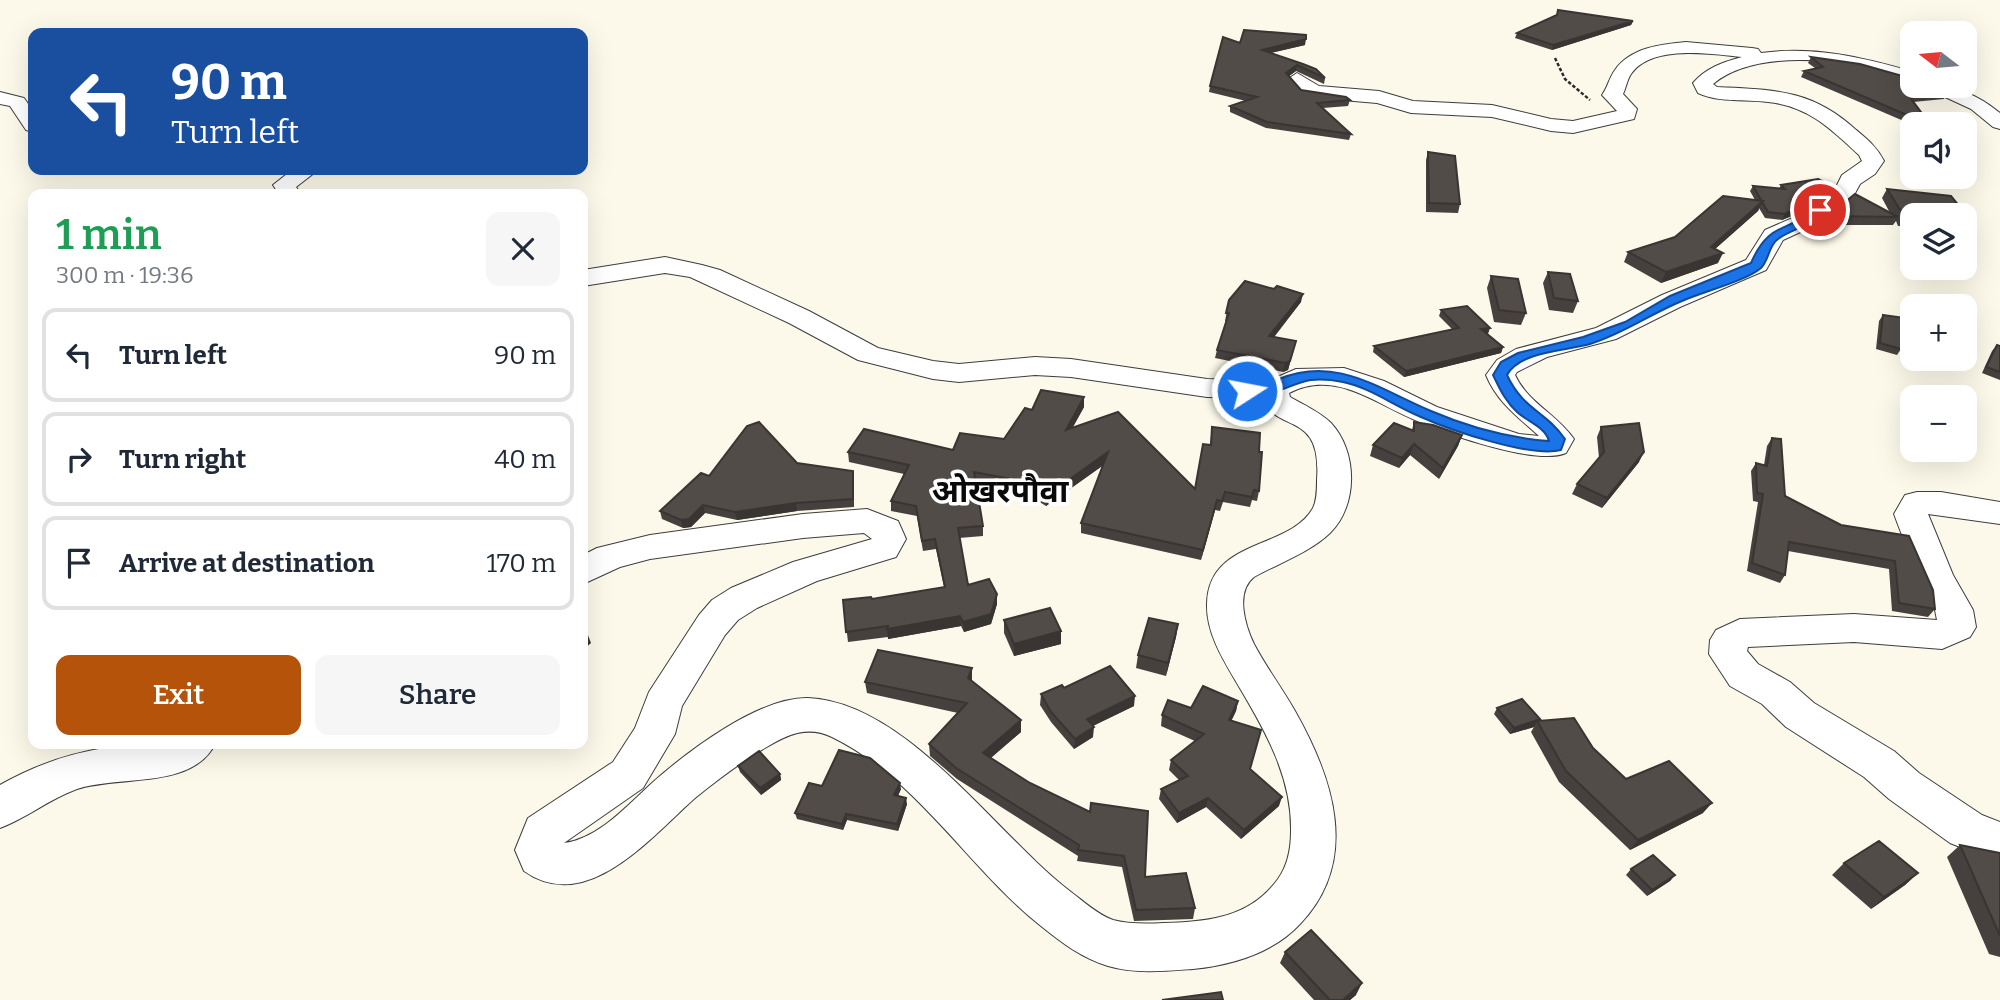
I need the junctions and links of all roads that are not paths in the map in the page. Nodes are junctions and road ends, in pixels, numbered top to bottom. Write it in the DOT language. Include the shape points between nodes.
graph roads {
  1 [pos="1797,57"];
  2 [pos="1900,74"];
  3 [pos="1297,79"];
  4 [pos="1963,98"];
  5 [pos="0,99"];
  6 [pos="28,118"];
  7 [pos="2000,123"];
  8 [pos="300,175"];
  9 [pos="286,189"];
  10 [pos="588,277"];
  11 [pos="1273,390"];
  12 [pos="2000,513"];
  13 [pos="588,568"];
  14 [pos="186,749"];
  15 [pos="0,809"];
  16 [pos="2000,843"];
  1 -- 2 [label="street" via="1849,60"];
  1 -- 3 [label="street" via="1694,49 1647,54 1624,69 1612,95 1628,115 1573,127 1485,110 1411,107 1378,97 1319,92"];
  1 -- 11 [label="street" via="1733,65 1703,83 1714,93 1770,96 1807,104 1829,116 1873,161 1812,218 1774,235 1756,265 1653,309 1630,324 1522,356 1506,365 1500,375 1509,395 1549,428 1558,439 1555,446 1515,443 1426,415 1374,387 1344,377 1296,378"];
  4 -- 7 [label="street"];
  5 -- 6 [label="street" via="17,102"];
  8 -- 9 [label="street" via="284,186"];
  10 -- 11 [label="street" via="665,265 693,270 868,354 933,370 1071,368 1208,388"];
  11 -- 13 [label="street" via="1277,402 1323,431 1334,464 1331,504 1321,522 1306,535 1242,565 1230,576 1225,602 1238,650 1298,755 1311,795 1313,835 1309,864 1292,901 1262,925 1232,939 1139,948 1099,939 1001,862 974,828 898,758 857,731 809,715 794,716 756,732 712,760 633,828 591,857 562,864 543,859 538,845 544,832 628,775 654,734 663,703 725,610 806,571 872,554 889,539 886,530 867,521 803,526 650,547 609,557"];
  12 -- 16 [label="street" via="1917,503 1911,514 1954,610 1957,627 1942,635 1854,628 1740,633 1729,640 1728,654 1744,675 1776,693 1800,715 1879,764 1966,829"];
  14 -- 15 [label="street" via="149,763 111,763 78,772 18,795"];
}
